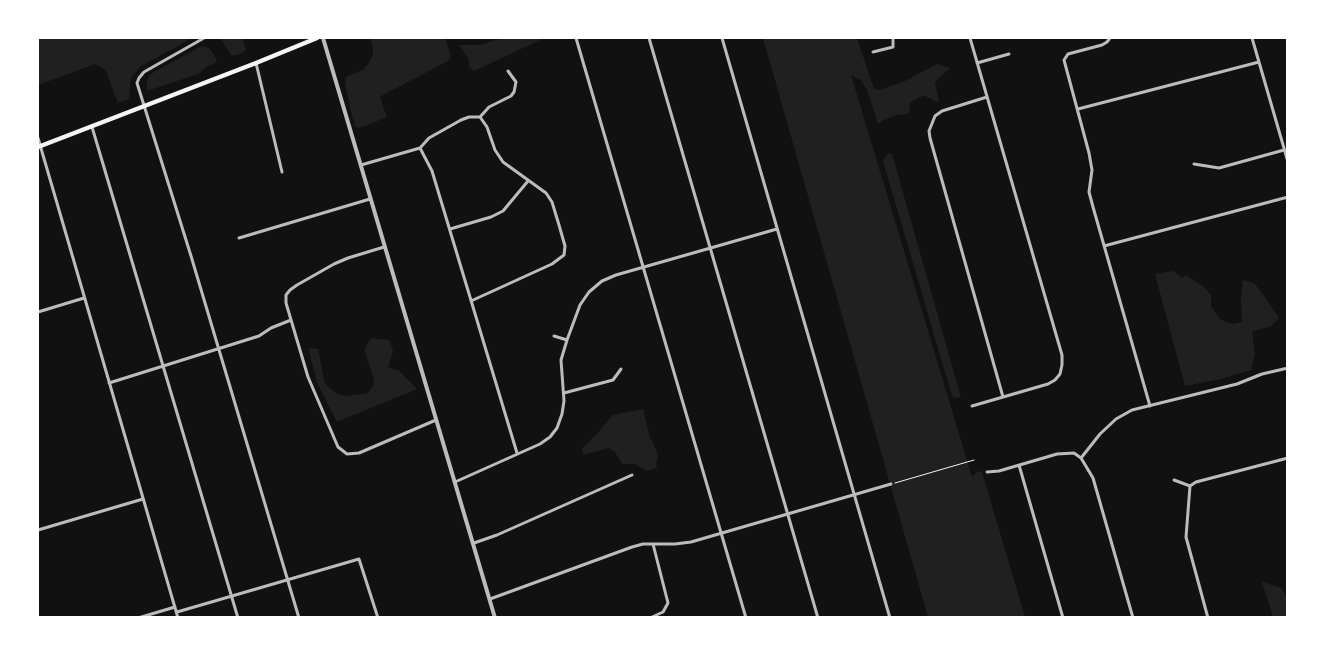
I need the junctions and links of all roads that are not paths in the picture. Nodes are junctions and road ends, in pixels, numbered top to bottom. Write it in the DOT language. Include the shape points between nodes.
graph roads {
  1 [pos="204,38"];
  2 [pos="317,38"];
  3 [pos="323,38"];
  4 [pos="576,38"];
  5 [pos="649,38"];
  6 [pos="722,38"];
  7 [pos="893,38"];
  8 [pos="970,38"];
  9 [pos="1110,38"];
  10 [pos="1252,38"];
  11 [pos="873,52"];
  12 [pos="1009,54"];
  13 [pos="1259,62"];
  14 [pos="256,63"];
  15 [pos="977,63"];
  16 [pos="508,71"];
  17 [pos="987,97"];
  18 [pos="143,106"];
  19 [pos="1078,109"];
  20 [pos="480,117"];
  21 [pos="92,127"];
  22 [pos="38,138"];
  23 [pos="39,147"];
  24 [pos="420,148"];
  25 [pos="1284,150"];
  26 [pos="1288,162"];
  27 [pos="1194,164"];
  28 [pos="361,165"];
  29 [pos="282,172"];
  30 [pos="528,181"];
  31 [pos="1288,197"];
  32 [pos="370,199"];
  33 [pos="450,229"];
  34 [pos="777,229"];
  35 [pos="239,238"];
  36 [pos="1104,246"];
  37 [pos="384,247"];
  38 [pos="710,248"];
  39 [pos="643,268"];
  40 [pos="84,298"];
  41 [pos="471,301"];
  42 [pos="38,312"];
  43 [pos="291,320"];
  44 [pos="554,336"];
  45 [pos="567,340"];
  46 [pos="219,350"];
  47 [pos="164,366"];
  48 [pos="1288,368"];
  49 [pos="621,369"];
  50 [pos="109,383"];
  51 [pos="564,393"];
  52 [pos="1003,397"];
  53 [pos="972,406"];
  54 [pos="1150,406"];
  55 [pos="436,420"];
  56 [pos="517,453"];
  57 [pos="1081,458"];
  58 [pos="1288,458"];
  59 [pos="1019,465"];
  60 [pos="987,472"];
  61 [pos="632,475"];
  62 [pos="1174,480"];
  63 [pos="455,482"];
  64 [pos="892,484"];
  65 [pos="1190,486"];
  66 [pos="854,495"];
  67 [pos="143,499"];
  68 [pos="788,514"];
  69 [pos="38,530"];
  70 [pos="721,533"];
  71 [pos="474,543"];
  72 [pos="653,544"];
  73 [pos="287,580"];
  74 [pos="232,597"];
  75 [pos="490,599"];
  76 [pos="175,606"];
  77 [pos="177,612"];
  78 [pos="138,618"];
  79 [pos="178,618"];
  80 [pos="238,618"];
  81 [pos="299,618"];
  82 [pos="378,618"];
  83 [pos="495,618"];
  84 [pos="650,618"];
  85 [pos="746,618"];
  86 [pos="818,618"];
  87 [pos="890,618"];
  88 [pos="1063,618"];
  89 [pos="1133,618"];
  90 [pos="1208,618"];
  1 -- 18 [label="street" via="144,72 137,83"];
  2 -- 14 [label="main road"];
  3 -- 28 [label="street"];
  4 -- 39 [label="street"];
  5 -- 38 [label="street"];
  6 -- 34 [label="street"];
  7 -- 11 [label="street" via="893,47"];
  8 -- 15 [label="street"];
  9 -- 19 [label="street" via="1102,46 1066,56 1064,60"];
  10 -- 13 [label="street"];
  12 -- 15 [label="street"];
  13 -- 19 [label="street"];
  13 -- 25 [label="street"];
  14 -- 18 [label="main road"];
  14 -- 29 [label="street"];
  15 -- 17 [label="street"];
  16 -- 20 [label="street" via="516,82 514,92"];
  17 -- 52 [label="street" via="942,111 935,116 929,131"];
  17 -- 52 [label="street" via="1062,355 1060,374 1055,380"];
  18 -- 21 [label="main road"];
  18 -- 46 [label="street"];
  19 -- 36 [label="street" via="1092,170 1089,192"];
  20 -- 24 [label="street" via="461,120 429,138"];
  20 -- 30 [label="street" via="499,157"];
  21 -- 23 [label="main road"];
  21 -- 47 [label="street"];
  22 -- 23 [label="street"];
  23 -- 40 [label="street"];
  24 -- 28 [label="street"];
  24 -- 33 [label="street" via="432,170"];
  25 -- 26 [label="street"];
  25 -- 27 [label="street" via="1219,168"];
  28 -- 32 [label="street"];
  30 -- 33 [label="street" via="503,211"];
  30 -- 41 [label="street" via="550,198 565,246 564,255 552,264"];
  31 -- 36 [label="street"];
  32 -- 35 [label="street"];
  32 -- 37 [label="street"];
  33 -- 41 [label="street"];
  34 -- 38 [label="street"];
  34 -- 66 [label="street"];
  36 -- 54 [label="street"];
  37 -- 43 [label="street" via="341,260 290,290 286,303"];
  37 -- 55 [label="street"];
  38 -- 39 [label="street"];
  38 -- 68 [label="street"];
  39 -- 45 [label="street" via="609,277 589,292 578,308"];
  39 -- 70 [label="street"];
  40 -- 42 [label="street"];
  40 -- 50 [label="street"];
  41 -- 56 [label="street"];
  43 -- 46 [label="street"];
  43 -- 55 [label="street" via="308,377 341,451 359,453"];
  44 -- 45 [label="street"];
  45 -- 51 [label="street" via="561,360"];
  46 -- 47 [label="street"];
  46 -- 73 [label="street"];
  47 -- 50 [label="street"];
  47 -- 74 [label="street"];
  48 -- 54 [label="street"];
  49 -- 51 [label="street" via="613,380"];
  50 -- 67 [label="street"];
  51 -- 56 [label="street" via="562,414 554,433 540,444"];
  52 -- 53 [label="street"];
  54 -- 57 [label="street" via="1132,410 1116,419"];
  55 -- 63 [label="street"];
  56 -- 63 [label="street"];
  57 -- 59 [label="street" via="1066,452"];
  57 -- 89 [label="street" via="1093,478"];
  58 -- 65 [label="street"];
  59 -- 60 [label="street"];
  59 -- 88 [label="street"];
  61 -- 71 [label="street"];
  62 -- 65 [label="street"];
  63 -- 71 [label="street"];
  64 -- 66 [label="street"];
  65 -- 90 [label="street" via="1186,537"];
  66 -- 68 [label="street"];
  66 -- 87 [label="street"];
  67 -- 69 [label="street"];
  67 -- 76 [label="street"];
  68 -- 70 [label="street"];
  68 -- 86 [label="street"];
  70 -- 72 [label="street" via="675,544"];
  70 -- 85 [label="street"];
  71 -- 75 [label="street"];
  72 -- 75 [label="street" via="622,550"];
  72 -- 84 [label="street" via="668,603 663,612"];
  73 -- 74 [label="street"];
  73 -- 81 [label="street"];
  73 -- 82 [label="street" via="359,559"];
  74 -- 77 [label="street"];
  74 -- 80 [label="street"];
  75 -- 83 [label="street"];
  76 -- 77 [label="street"];
  76 -- 78 [label="street"];
  77 -- 79 [label="street"];
}
